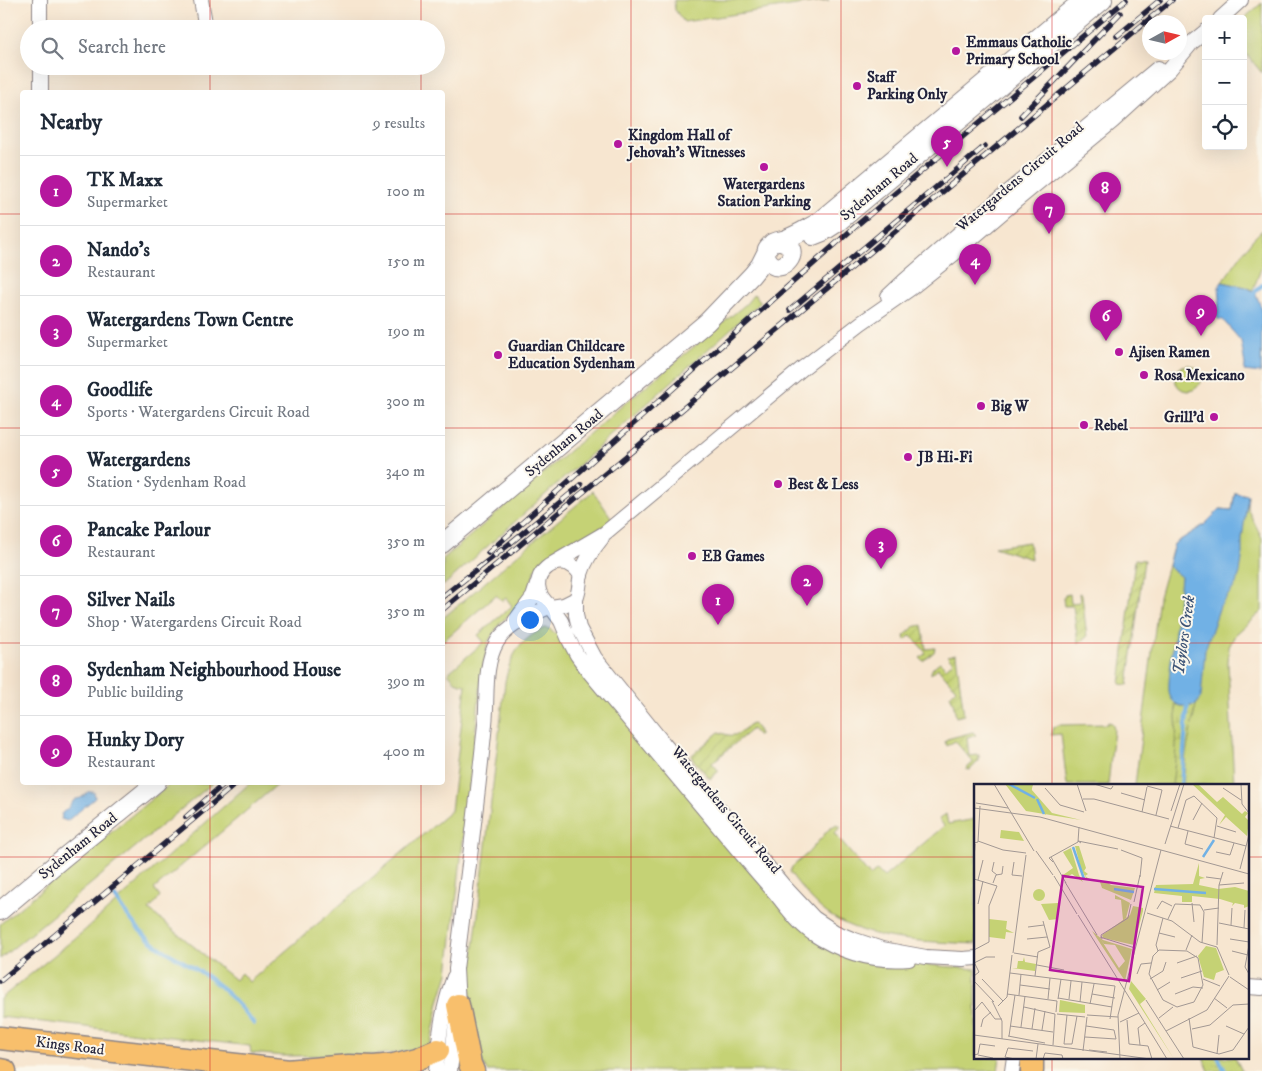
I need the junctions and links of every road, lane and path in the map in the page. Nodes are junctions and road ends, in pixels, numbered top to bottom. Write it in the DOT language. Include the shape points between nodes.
graph roads {
  1 [pos="40,0"];
  2 [pos="202,0"];
  3 [pos="1083,0"];
  4 [pos="1103,0"];
  5 [pos="1241,0"];
  6 [pos="1224,15"];
  7 [pos="40,20"];
  8 [pos="205,20"];
  9 [pos="1202,34"];
  10 [pos="1187,47"];
  11 [pos="1176,60"];
  12 [pos="41,75"];
  13 [pos="41,90"];
  14 [pos="953,116"];
  15 [pos="605,533"];
  16 [pos="445,541"];
  17 [pos="552,564"];
  18 [pos="581,576"];
  19 [pos="538,582"];
  20 [pos="576,599"];
  21 [pos="550,607"];
  22 [pos="508,630"];
  23 [pos="153,785"];
  24 [pos="0,911"];
  25 [pos="926,957"];
  26 [pos="971,960"];
  27 [pos="456,969"];
  28 [pos="458,1005"];
  29 [pos="0,1038"];
  30 [pos="1014,1058"];
  31 [pos="1031,1058"];
  32 [pos="1031,1058"];
  33 [pos="437,1060"];
  34 [pos="0,1070"];
  35 [pos="5,1071"];
  36 [pos="286,1071"];
  37 [pos="290,1071"];
  38 [pos="450,1071"];
  39 [pos="473,1071"];
  40 [pos="1012,1071"];
  41 [pos="1029,1071"];
  42 [pos="1032,1071"];
  1 -- 7 [label="street"];
  2 -- 8 [label="street"];
  3 -- 14 [label="street, Sydenham Road"];
  4 -- 14 [label="street, Sydenham Road"];
  5 -- 6 [label="street"];
  9 -- 10 [label="street, Watergardens Circuit Road"];
  11 -- 15 [label="street, Watergardens Circuit Road" via="1113,120 910,290 798,372"];
  12 -- 13 [label="street"];
  14 -- 16 [label="street, Sydenham Road" via="837,223 798,245 786,248 789,262 785,265 772,260 767,271 740,302 708,322"];
  15 -- 17 [label="street, Watergardens Circuit Road"];
  15 -- 18 [label="street, Watergardens Circuit Road"];
  17 -- 18 [label="street" via="573,566"];
  17 -- 19 [label="street" via="543,571"];
  18 -- 20 [label="street"];
  19 -- 21 [label="street" via="539,595"];
  19 -- 22 [label="street" via="533,597"];
  20 -- 21 [label="street" via="564,606"];
  20 -- 25 [label="street, Watergardens Circuit Road" via="579,628 595,658 804,908 824,926 852,940"];
  21 -- 22 [label="street"];
  21 -- 25 [label="street, Watergardens Circuit Road" via="590,673 801,924 830,944 851,953 891,960"];
  22 -- 27 [label="street" via="496,644 488,669 485,722"];
  23 -- 24 [label="street, Sydenham Road"];
  25 -- 26 [label="street, Watergardens Circuit Road"];
  27 -- 28 [label="street"];
  27 -- 33 [label="street" via="446,997"];
  28 -- 38 [label="street"];
  28 -- 39 [label="main road"];
  29 -- 36 [label="main road, Kings Road"];
  30 -- 40 [label="street"];
  31 -- 41 [label="street"];
  32 -- 42 [label="main road"];
  33 -- 36 [label="main road"];
  34 -- 35 [label="main road"];
  36 -- 37 [label="main road, Kings Road"];
}
